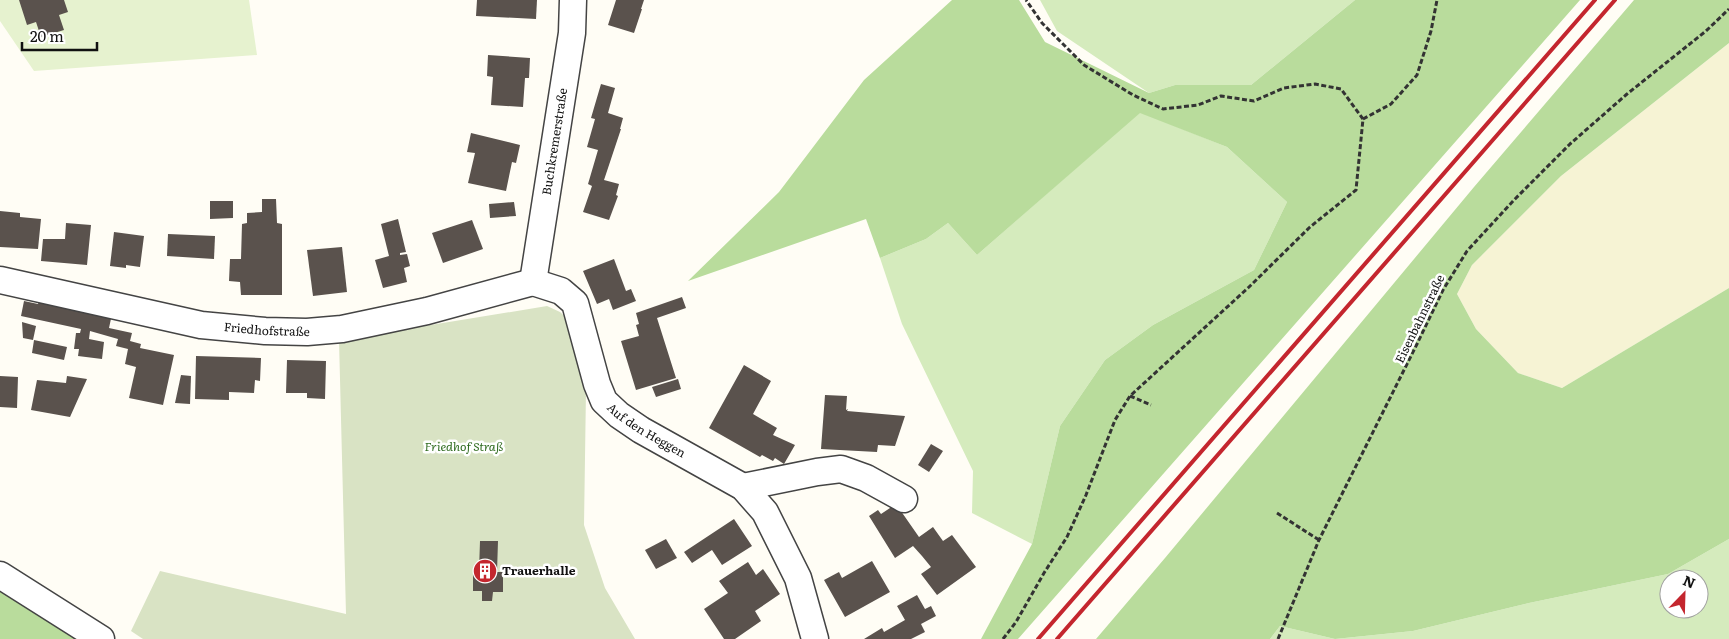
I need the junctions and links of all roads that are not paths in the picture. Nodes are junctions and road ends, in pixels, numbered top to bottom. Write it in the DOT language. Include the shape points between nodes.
graph roads {
  1 [pos="572,0"];
  2 [pos="0,280"];
  3 [pos="533,282"];
  4 [pos="743,487"];
  5 [pos="904,500"];
  6 [pos="0,574"];
  7 [pos="101,639"];
  8 [pos="815,639"];
  1 -- 3 [label="street, Buchkremerstraße" via="572,33"];
  2 -- 3 [label="street, Friedhofstraße" via="201,325 307,332 342,329 427,311"];
  3 -- 4 [label="street, Auf den Heggen" via="561,291 575,303 604,401 641,430"];
  4 -- 5 [label="street" via="841,469 866,478"];
  4 -- 8 [label="street, Auf den Heggen" via="765,512 798,578"];
  6 -- 7 [label="street"];
}
